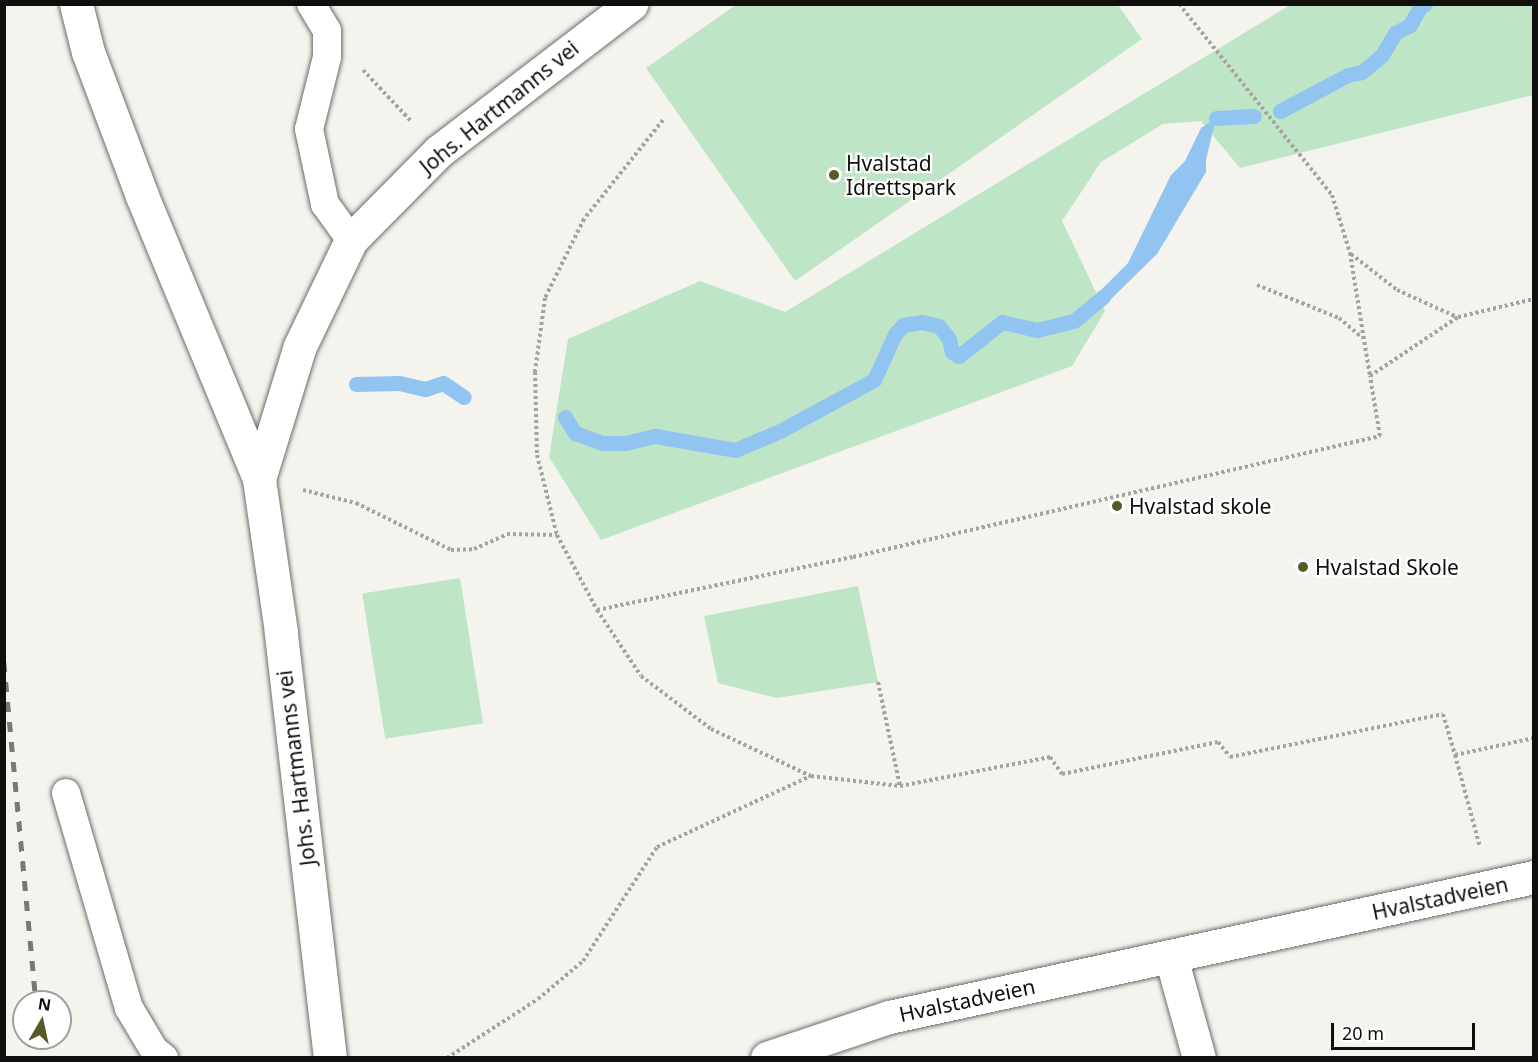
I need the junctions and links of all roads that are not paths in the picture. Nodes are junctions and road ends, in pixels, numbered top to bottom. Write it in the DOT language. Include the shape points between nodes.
graph roads {
  1 [pos="76,4"];
  2 [pos="311,4"];
  3 [pos="631,4"];
  4 [pos="351,240"];
  5 [pos="259,479"];
  6 [pos="66,793"];
  7 [pos="1533,877"];
  8 [pos="1171,957"];
  9 [pos="164,1058"];
  10 [pos="330,1058"];
  11 [pos="767,1058"];
  12 [pos="1198,1058"];
  1 -- 5 [label="street, Johs. Hartmanns vei" via="88,52 142,196"];
  2 -- 4 [label="lane" via="327,31 327,57 309,129 325,204"];
  3 -- 4 [label="street, Johs. Hartmanns vei" via="439,151"];
  4 -- 5 [label="street, Johs. Hartmanns vei" via="300,346"];
  5 -- 10 [label="street, Johs. Hartmanns vei" via="281,632"];
  6 -- 9 [label="lane" via="129,1008 154,1050"];
  7 -- 8 [label="street, Hvalstadveien"];
  8 -- 11 [label="street, Hvalstadveien" via="889,1017"];
  8 -- 12 [label="street"];
}
